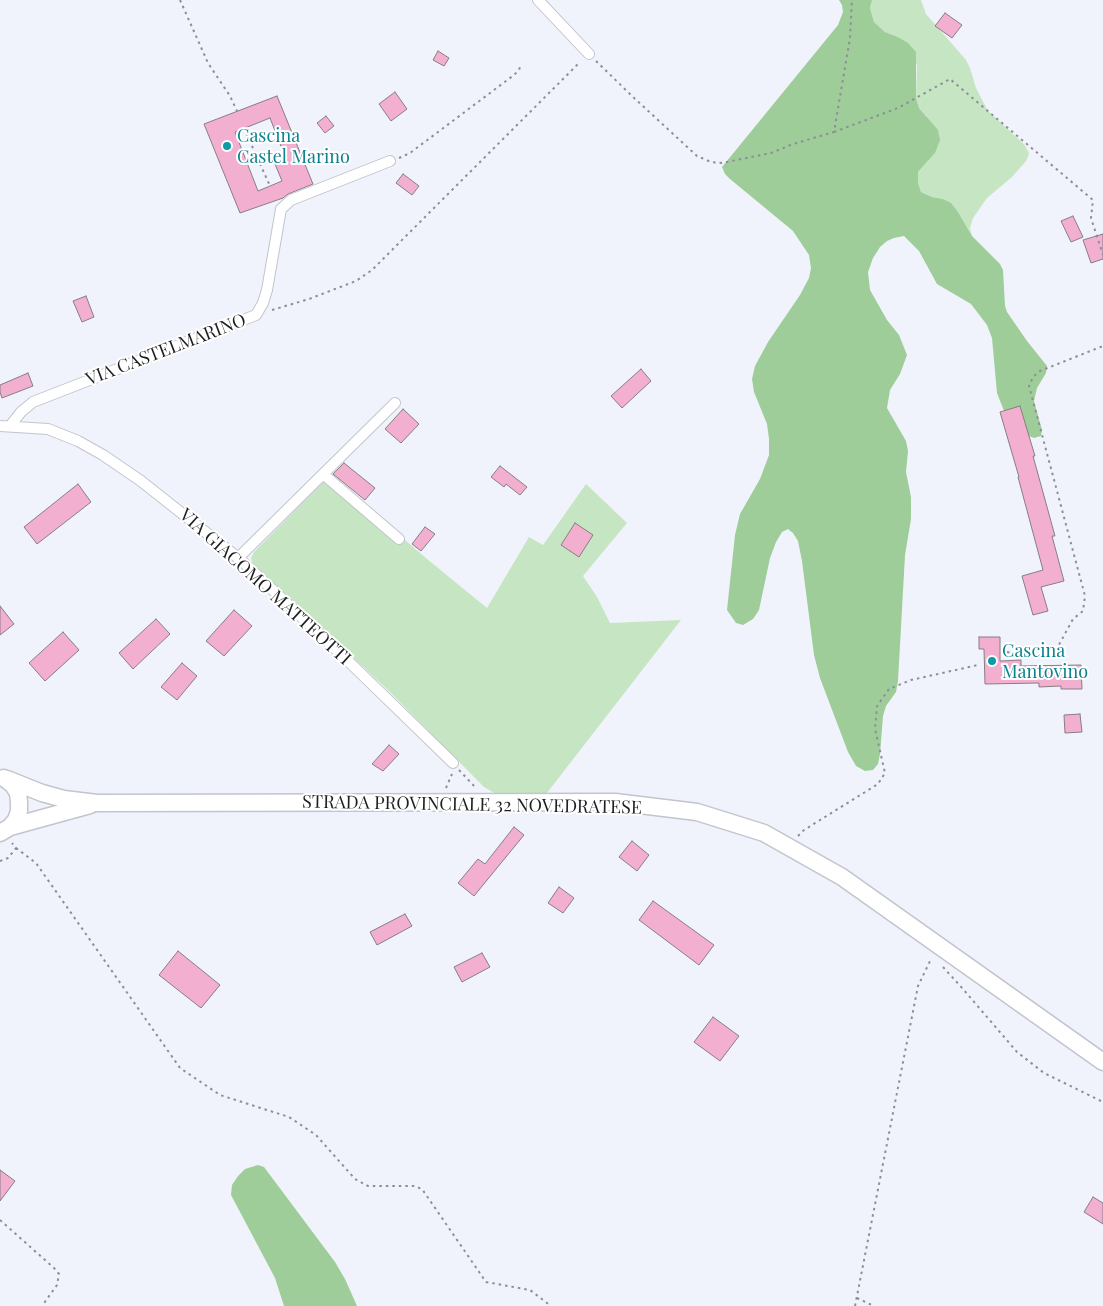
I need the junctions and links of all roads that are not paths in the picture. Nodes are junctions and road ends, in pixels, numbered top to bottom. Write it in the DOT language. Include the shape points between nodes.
graph roads {
  1 [pos="538,0"];
  2 [pos="589,54"];
  3 [pos="390,161"];
  4 [pos="395,403"];
  5 [pos="5,426"];
  6 [pos="323,474"];
  7 [pos="399,539"];
  8 [pos="238,558"];
  9 [pos="453,763"];
  10 [pos="3,777"];
  11 [pos="97,803"];
  12 [pos="4,831"];
  13 [pos="1103,1062"];
  1 -- 2 [label="street"];
  3 -- 5 [label="street, VIA CASTELMARINO" via="292,200 281,209 264,303 256,314 33,402"];
  4 -- 6 [label="street"];
  5 -- 8 [label="street, VIA GIACOMO MATTEOTTI" via="48,429 103,455 176,507"];
  6 -- 7 [label="street"];
  6 -- 8 [label="street"];
  8 -- 9 [label="street, VIA GIACOMO MATTEOTTI"];
  10 -- 11 [label="main road, STRADA PROVINCIALE 32 NOVEDRATESE" via="49,795"];
  10 -- 12 [label="main road" via="13,785 20,802 16,820"];
  11 -- 12 [label="main road, STRADA PROVINCIALE 32 NOVEDRATESE"];
  11 -- 13 [label="main road, STRADA PROVINCIALE 32 NOVEDRATESE" via="615,802 697,812 764,833 842,877 936,951"];
}
